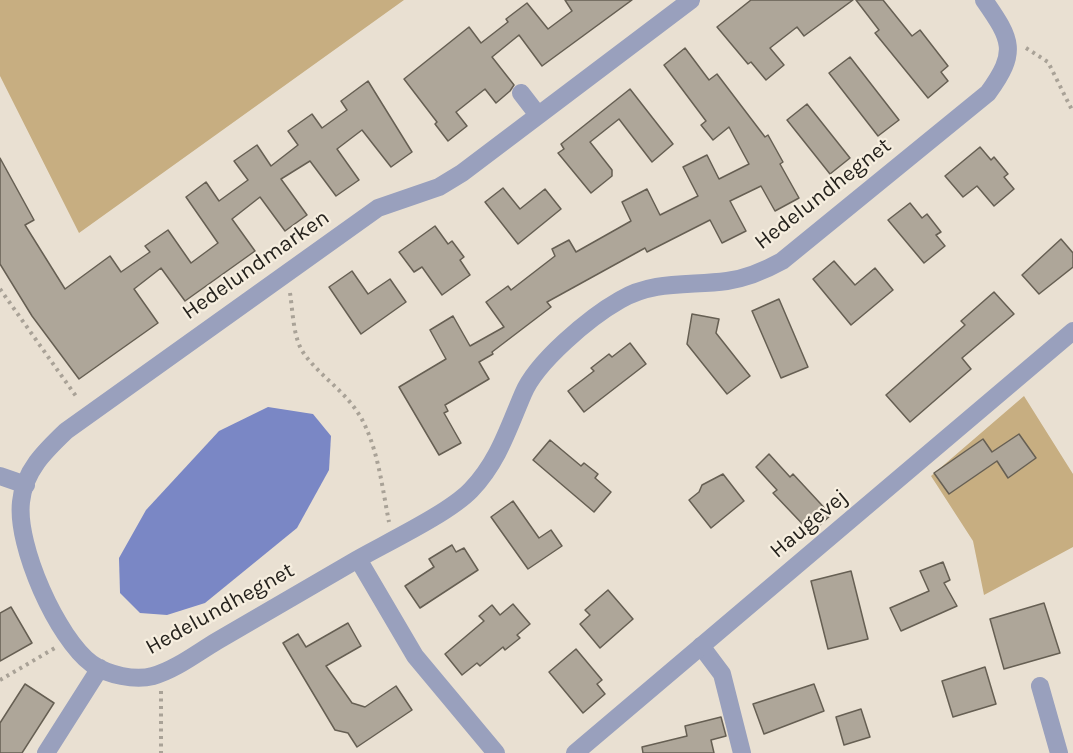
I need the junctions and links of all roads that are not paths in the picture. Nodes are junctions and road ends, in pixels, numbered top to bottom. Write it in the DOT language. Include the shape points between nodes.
graph roads {
  1 [pos="691,0"];
  2 [pos="984,0"];
  3 [pos="521,93"];
  4 [pos="538,116"];
  5 [pos="1073,331"];
  6 [pos="0,476"];
  7 [pos="23,493"];
  8 [pos="358,559"];
  9 [pos="701,646"];
  10 [pos="100,668"];
  11 [pos="1040,686"];
  12 [pos="46,753"];
  13 [pos="496,753"];
  14 [pos="575,753"];
  15 [pos="742,753"];
  16 [pos="1059,753"];
  1 -- 4 [label="street, Hedelundmarken"];
  2 -- 8 [label="street, Hedelundhegnet" via="1008,39 1006,69 988,93 782,261 755,275 726,281 673,283 620,300 552,352 523,393 498,455 470,492"];
  3 -- 4 [label="street"];
  4 -- 7 [label="street, Hedelundmarken" via="439,187 378,208 88,414 41,455"];
  5 -- 9 [label="street, Haugevej"];
  6 -- 7 [label="street"];
  7 -- 10 [label="street, Hedelundhegnet" via="22,529 38,582 71,639"];
  8 -- 10 [label="street, Hedelundhegnet" via="153,676 111,674"];
  8 -- 13 [label="street" via="415,656"];
  9 -- 14 [label="street, Haugevej"];
  9 -- 15 [label="street" via="722,674"];
  10 -- 12 [label="street"];
  11 -- 16 [label="street"];
}
